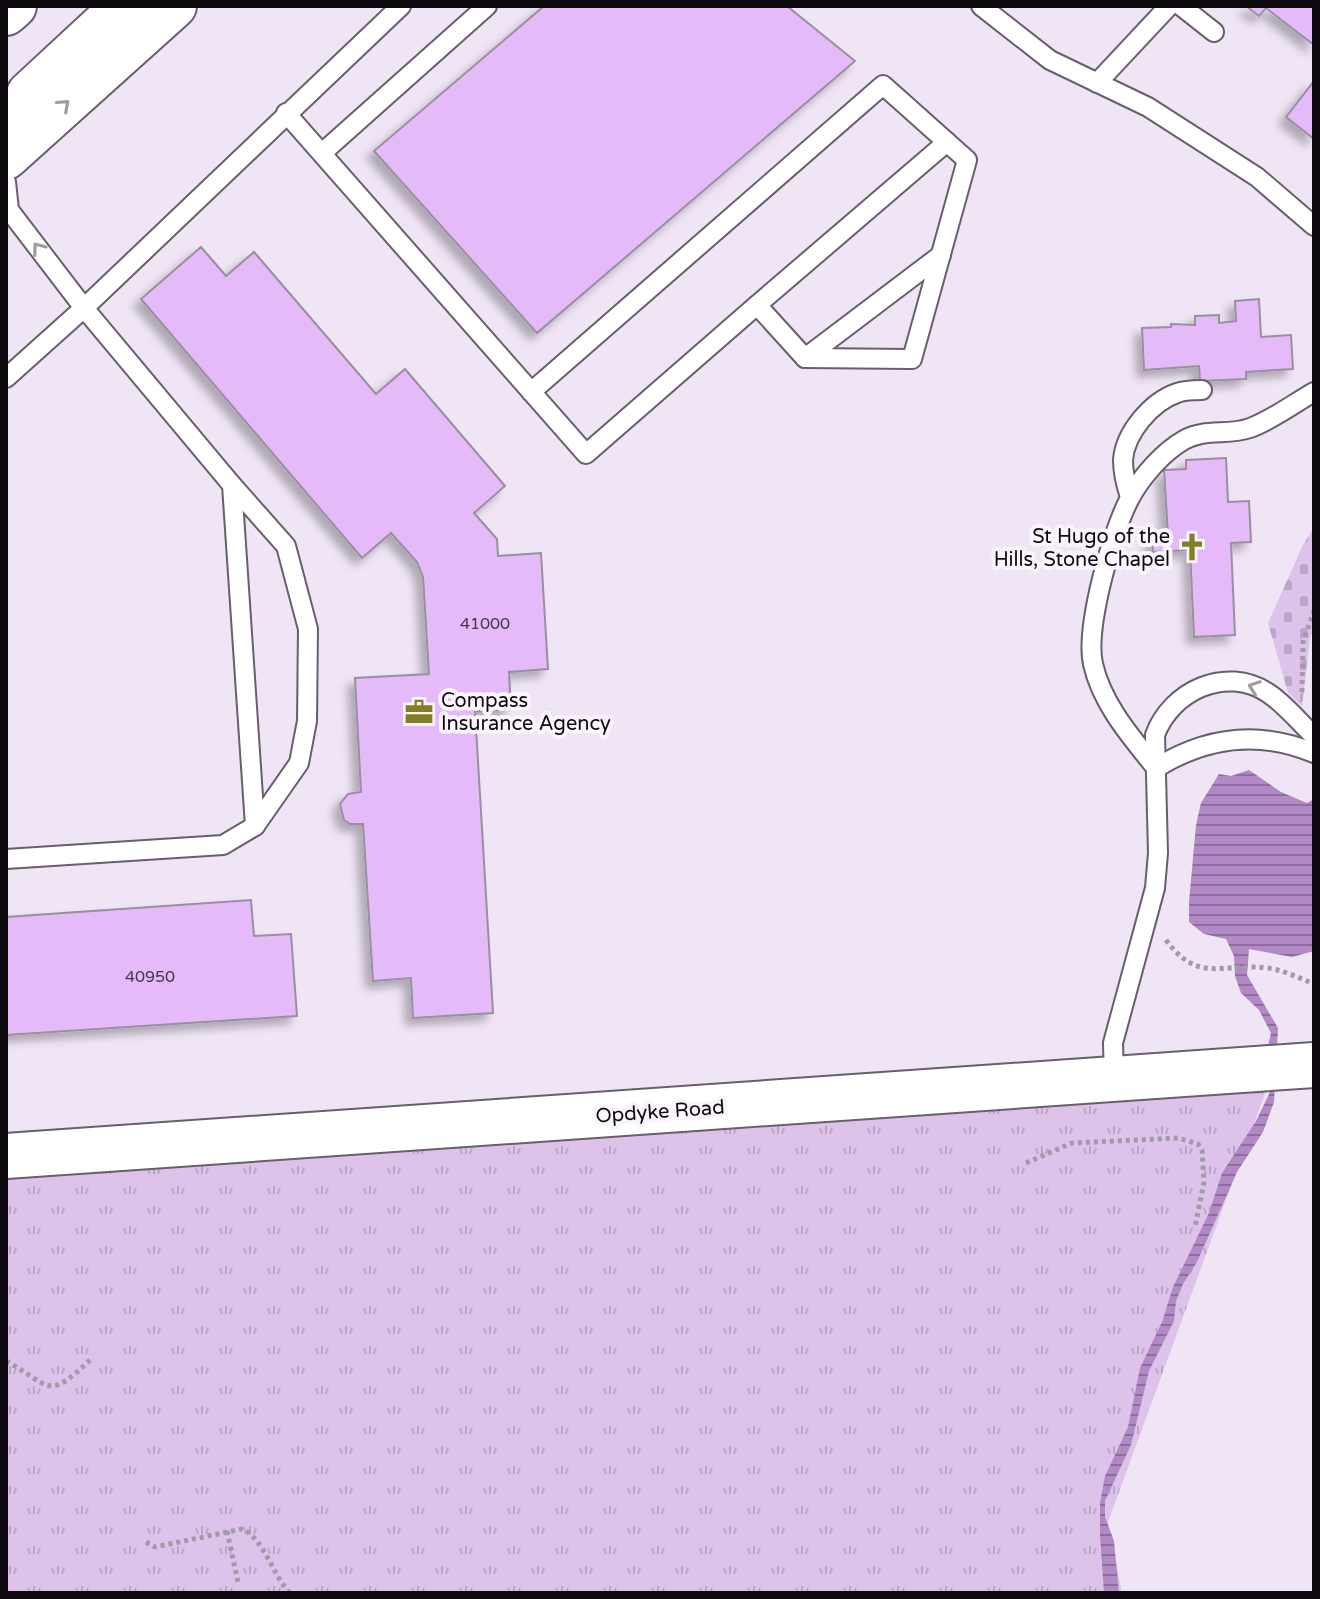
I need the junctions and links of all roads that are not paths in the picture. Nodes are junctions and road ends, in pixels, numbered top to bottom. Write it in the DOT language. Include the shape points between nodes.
graph roads {
  1 [pos="14,6"];
  2 [pos="124,6"];
  3 [pos="174,6"];
  4 [pos="401,6"];
  5 [pos="487,6"];
  6 [pos="981,6"];
  7 [pos="1169,6"];
  8 [pos="1181,6"];
  9 [pos="6,13"];
  10 [pos="1214,32"];
  11 [pos="1097,83"];
  12 [pos="286,113"];
  13 [pos="947,142"];
  14 [pos="322,153"];
  15 [pos="6,155"];
  16 [pos="6,182"];
  17 [pos="1314,226"];
  18 [pos="941,255"];
  19 [pos="757,305"];
  20 [pos="84,308"];
  21 [pos="805,358"];
  22 [pos="6,378"];
  23 [pos="1202,390"];
  24 [pos="531,392"];
  25 [pos="1314,392"];
  26 [pos="232,485"];
  27 [pos="1130,497"];
  28 [pos="1308,730"];
  29 [pos="1314,753"];
  30 [pos="1156,768"];
  31 [pos="255,826"];
  32 [pos="6,859"];
  33 [pos="1311,1065"];
  34 [pos="1114,1079"];
  35 [pos="6,1156"];
  1 -- 9 [label="main road"];
  2 -- 15 [label="main road" via="29,94"];
  15 -- 3 [label="main road, one-way"];
  4 -- 12 [label="lane"];
  5 -- 14 [label="lane"];
  6 -- 11 [label="lane" via="1050,60"];
  7 -- 11 [label="lane"];
  8 -- 10 [label="lane"];
  11 -- 17 [label="lane" via="1148,107 1257,177"];
  12 -- 14 [label="lane"];
  12 -- 20 [label="lane"];
  13 -- 18 [label="lane" via="967,160"];
  13 -- 19 [label="lane"];
  13 -- 24 [label="lane" via="883,85"];
  14 -- 24 [label="lane"];
  20 -- 16 [label="lane, one-way" via="9,210"];
  18 -- 21 [label="lane"];
  18 -- 21 [label="lane" via="912,359"];
  19 -- 21 [label="lane"];
  19 -- 24 [label="lane" via="586,454"];
  20 -- 22 [label="lane"];
  20 -- 26 [label="lane"];
  23 -- 27 [label="lane" via="1166,398 1126,443 1124,478"];
  25 -- 27 [label="lane" via="1248,429 1208,432 1182,441"];
  26 -- 31 [label="lane"];
  26 -- 31 [label="lane" via="286,546 308,629 307,721 299,763"];
  27 -- 30 [label="lane" via="1103,578 1092,652 1098,680 1123,727"];
  28 -- 30 [label="lane, one-way" via="1253,685 1206,685 1184,696 1161,719 1155,735"];
  29 -- 30 [label="lane" via="1293,744 1228,740 1195,748"];
  30 -- 34 [label="lane" via="1155,888 1113,1043"];
  31 -- 32 [label="lane" via="223,845"];
  33 -- 34 [label="main road, Opdyke Road"];
  34 -- 35 [label="main road, Opdyke Road"];
}
